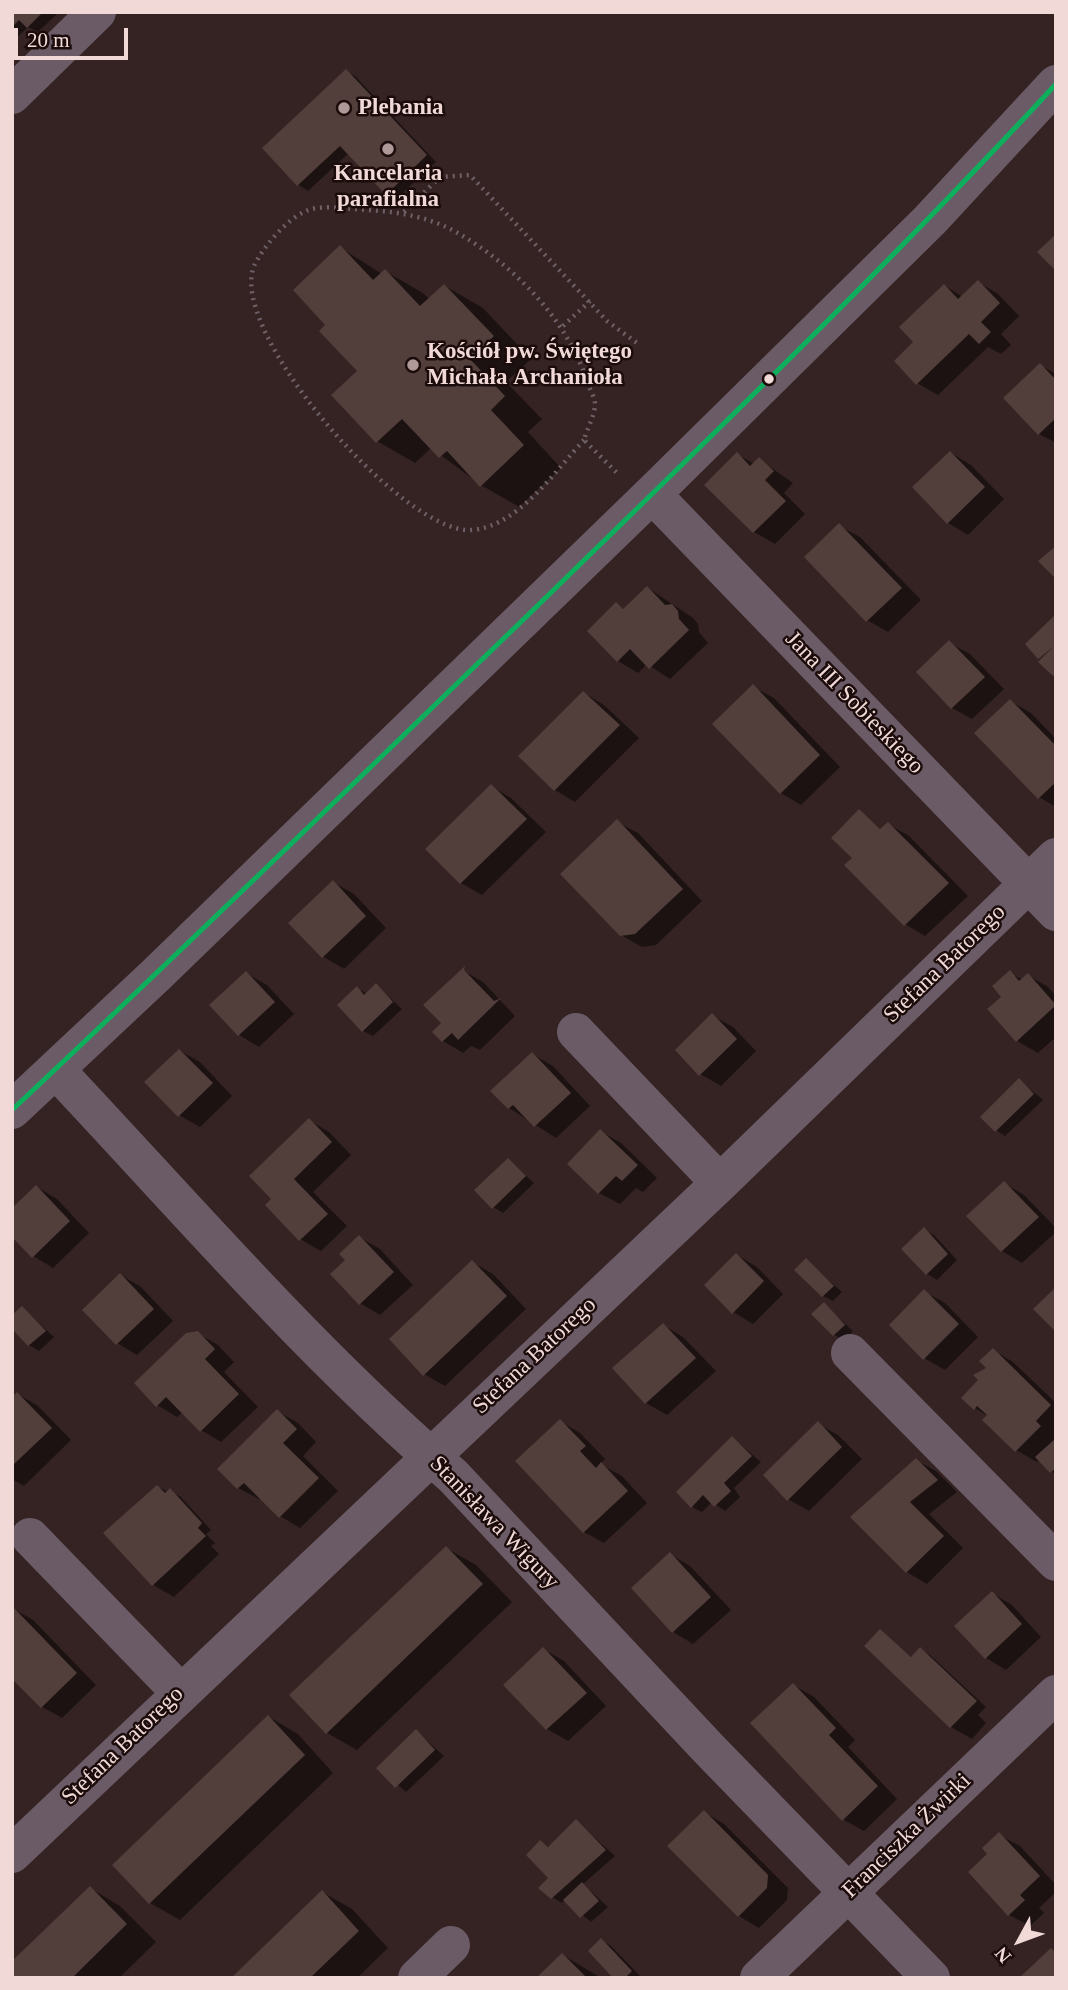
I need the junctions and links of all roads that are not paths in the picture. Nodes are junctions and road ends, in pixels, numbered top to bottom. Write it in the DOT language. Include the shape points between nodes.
graph roads {
  1 [pos="97,12"];
  2 [pos="1056,84"];
  3 [pos="12,95"];
  4 [pos="639,487"];
  5 [pos="1056,857"];
  6 [pos="1028,882"];
  7 [pos="1056,912"];
  8 [pos="576,1032"];
  9 [pos="56,1070"];
  10 [pos="12,1110"];
  11 [pos="720,1182"];
  12 [pos="850,1353"];
  13 [pos="429,1456"];
  14 [pos="30,1537"];
  15 [pos="1056,1562"];
  16 [pos="180,1692"];
  17 [pos="1056,1694"];
  18 [pos="12,1854"];
  19 [pos="849,1892"];
  20 [pos="451,1945"];
  21 [pos="418,1978"];
  22 [pos="759,1978"];
  23 [pos="931,1978"];
  1 -- 3 [label="street"];
  2 -- 4 [label="street" via="930,220"];
  4 -- 6 [label="street, Jana III Sobieskiego"];
  4 -- 9 [label="street"];
  5 -- 6 [label="street, Stefana Batorego"];
  6 -- 7 [label="street, Jana III Sobieskiego"];
  6 -- 11 [label="street, Stefana Batorego"];
  8 -- 11 [label="street"];
  9 -- 10 [label="street"];
  9 -- 13 [label="street, Stanisława Wigury" via="274,1302"];
  11 -- 13 [label="street, Stefana Batorego"];
  12 -- 15 [label="street"];
  13 -- 16 [label="street, Stefana Batorego"];
  13 -- 19 [label="street, Stanisława Wigury"];
  14 -- 16 [label="street"];
  16 -- 18 [label="street, Stefana Batorego"];
  17 -- 19 [label="street, Franciszka Żwirki"];
  19 -- 22 [label="street, Franciszka Żwirki"];
  19 -- 23 [label="street, Stanisława Wigury"];
  20 -- 21 [label="street"];
}
